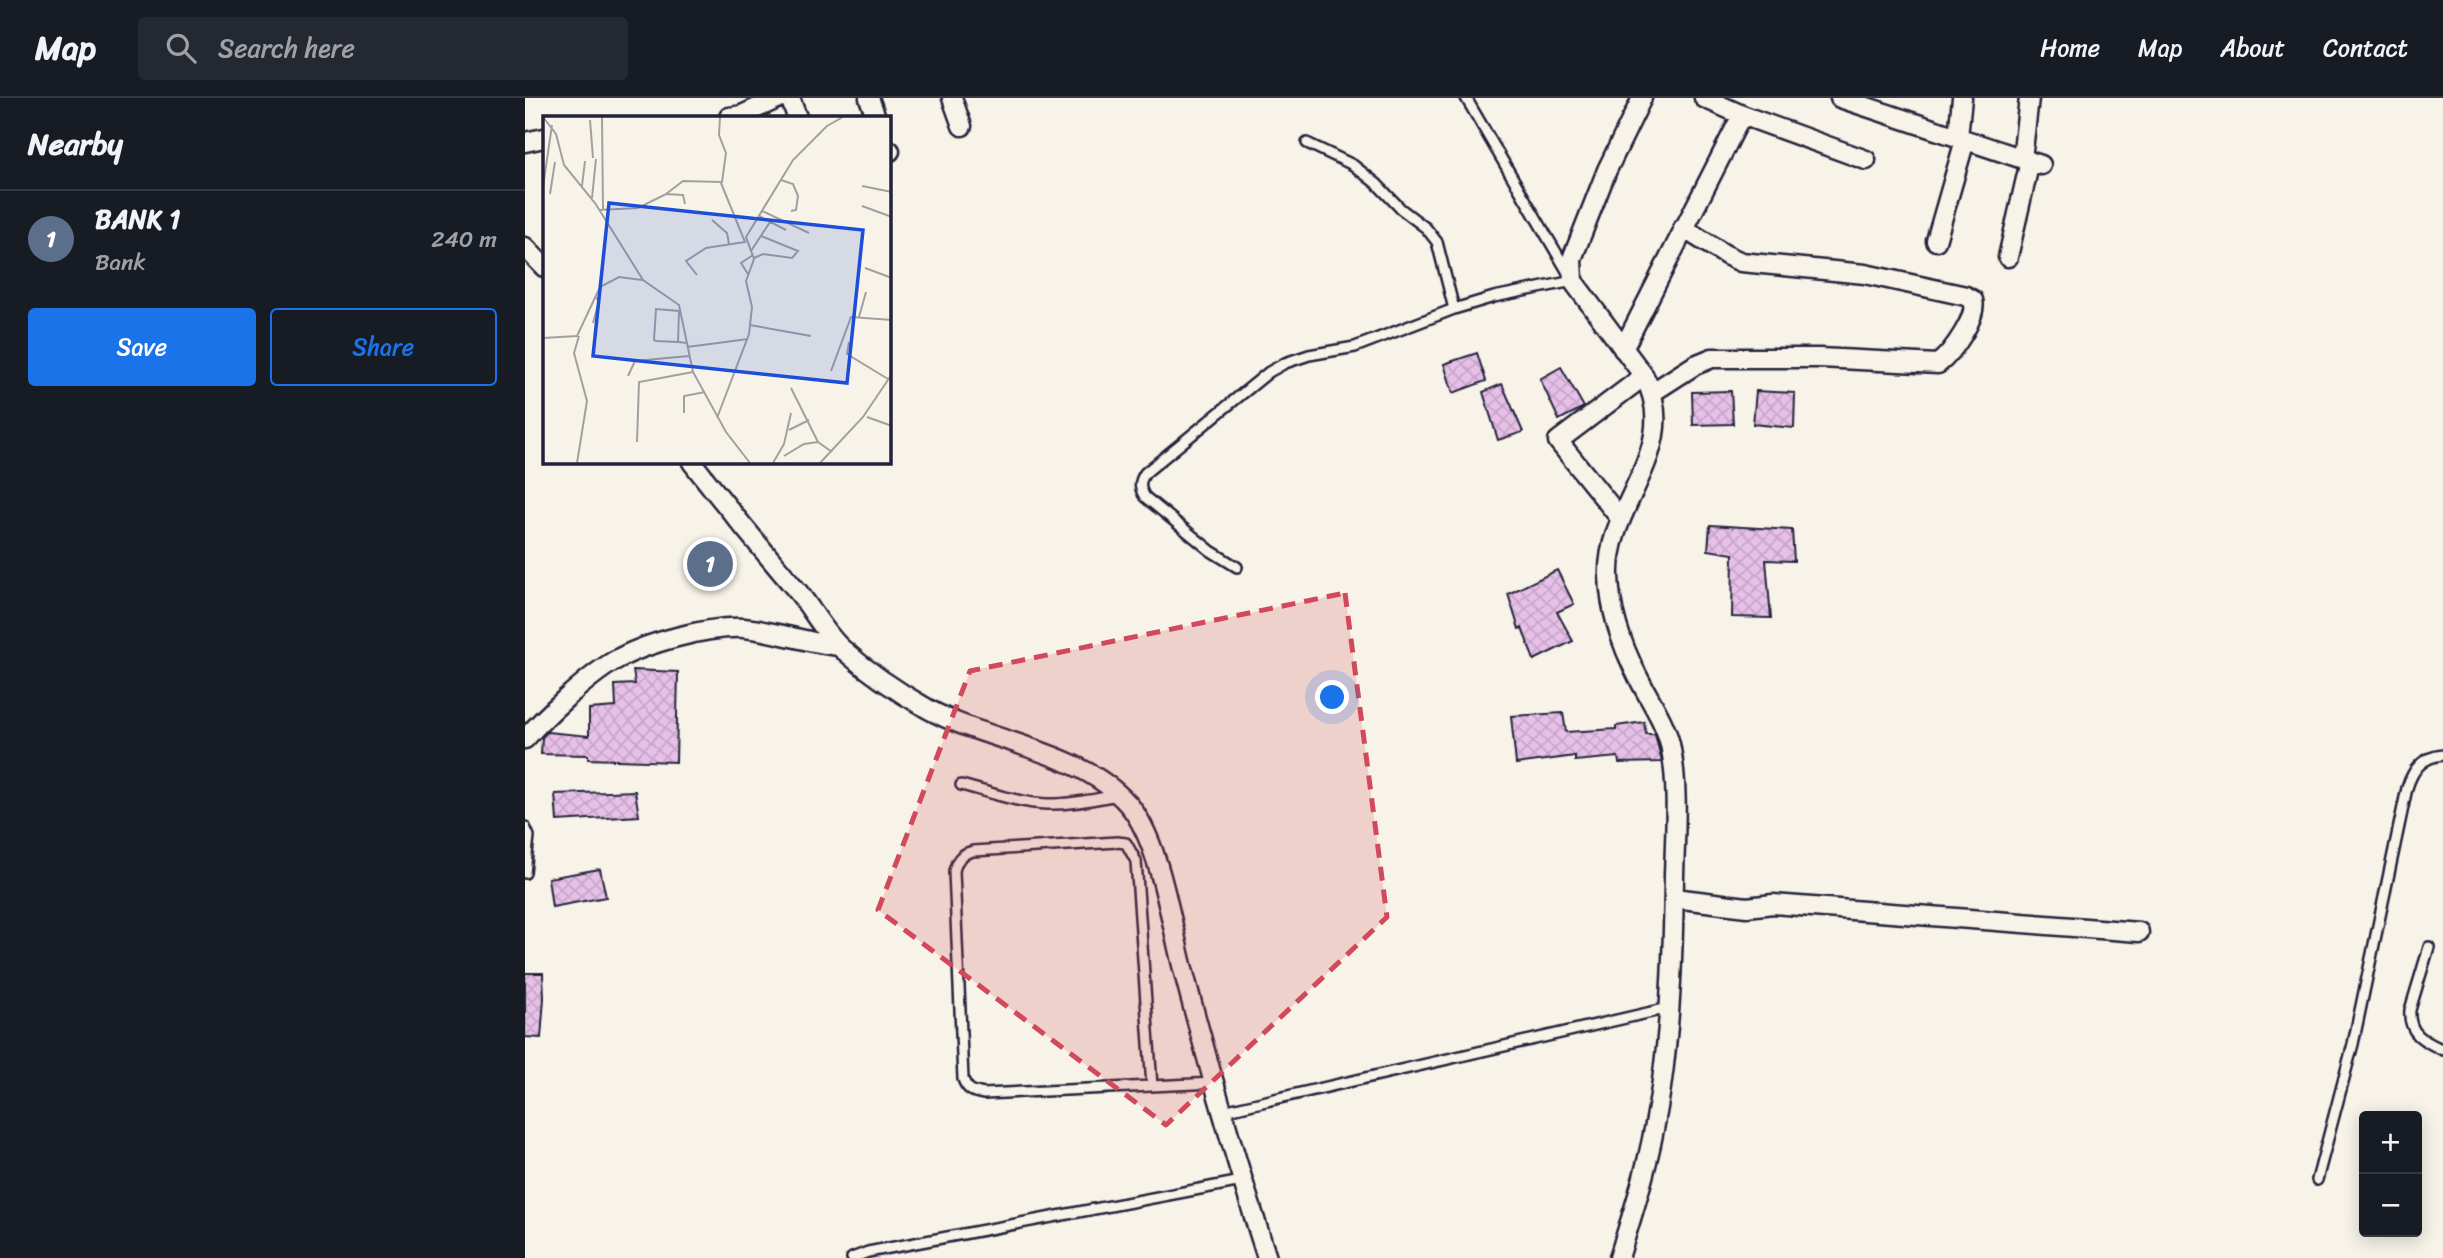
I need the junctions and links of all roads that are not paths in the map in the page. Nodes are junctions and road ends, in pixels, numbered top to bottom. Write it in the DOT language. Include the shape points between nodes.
graph roads {
  1 [pos="779,98"];
  2 [pos="790,98"];
  3 [pos="869,98"];
  4 [pos="952,98"];
  5 [pos="1465,98"];
  6 [pos="1642,98"];
  7 [pos="1704,98"];
  8 [pos="1840,98"];
  9 [pos="1962,98"];
  10 [pos="2029,98"];
  11 [pos="1890,106"];
  12 [pos="1742,115"];
  13 [pos="733,116"];
  14 [pos="797,116"];
  15 [pos="876,116"];
  16 [pos="962,126"];
  17 [pos="543,138"];
  18 [pos="1962,138"];
  19 [pos="525,142"];
  20 [pos="1307,142"];
  21 [pos="1866,160"];
  22 [pos="2031,162"];
  23 [pos="1683,229"];
  24 [pos="1937,241"];
  25 [pos="525,247"];
  26 [pos="2008,257"];
  27 [pos="543,266"];
  28 [pos="1573,281"];
  29 [pos="1454,309"];
  30 [pos="1623,349"];
  31 [pos="1644,376"];
  32 [pos="1653,392"];
  33 [pos="694,464"];
  34 [pos="1620,518"];
  35 [pos="1237,567"];
  36 [pos="839,646"];
  37 [pos="525,739"];
  38 [pos="2443,755"];
  39 [pos="961,785"];
  40 [pos="1118,795"];
  41 [pos="525,827"];
  42 [pos="525,873"];
  43 [pos="1674,898"];
  44 [pos="2139,932"];
  45 [pos="2429,947"];
  46 [pos="1669,1008"];
  47 [pos="2443,1050"];
  48 [pos="1215,1083"];
  49 [pos="1152,1086"];
  50 [pos="1223,1111"];
  51 [pos="2317,1180"];
  52 [pos="1242,1181"];
  53 [pos="852,1258"];
  54 [pos="1267,1258"];
  55 [pos="1619,1258"];
  1 -- 13 [label="street"];
  2 -- 14 [label="street"];
  3 -- 15 [label="street"];
  4 -- 16 [label="street"];
  5 -- 28 [label="lane"];
  6 -- 28 [label="street" via="1575,246"];
  7 -- 12 [label="street"];
  8 -- 11 [label="street"];
  9 -- 18 [label="street"];
  10 -- 22 [label="street"];
  11 -- 18 [label="street"];
  12 -- 21 [label="street"];
  12 -- 23 [label="street"];
  17 -- 19 [label="street"];
  18 -- 22 [label="street"];
  18 -- 24 [label="street"];
  20 -- 29 [label="lane" via="1353,165 1426,228 1437,242"];
  22 -- 26 [label="street"];
  23 -- 30 [label="street"];
  23 -- 32 [label="street" via="1741,262 1865,274 1966,296 1975,307 1948,357 1938,363 1712,358"];
  25 -- 27 [label="street"];
  28 -- 29 [label="lane"];
  28 -- 30 [label="street"];
  29 -- 35 [label="lane" via="1355,347 1285,363 1145,472 1140,481 1146,497 1210,551"];
  30 -- 31 [label="street"];
  31 -- 32 [label="street"];
  31 -- 34 [label="street" via="1559,441"];
  32 -- 34 [label="street" via="1654,440"];
  33 -- 36 [label="street"];
  34 -- 43 [label="street" via="1609,555 1611,601 1616,625 1669,741 1674,766"];
  36 -- 37 [label="street" via="742,628 698,632 657,643 615,661"];
  36 -- 40 [label="street" via="930,711 1081,770"];
  38 -- 51 [label="lane" via="2421,762 2406,788 2353,1044"];
  39 -- 40 [label="lane" via="1033,803 1072,803"];
  40 -- 48 [label="street" via="1145,827"];
  41 -- 42 [label="lane" via="529,836"];
  43 -- 44 [label="street" via="1747,907 1773,904"];
  43 -- 46 [label="street"];
  45 -- 47 [label="lane" via="2409,1021 2423,1041"];
  46 -- 50 [label="lane"];
  46 -- 55 [label="street" via="1644,1175"];
  48 -- 49 [label="lane"];
  48 -- 50 [label="street"];
  49 -- 49 [label="lane" via="984,1094 967,1087 963,1079 954,871 962,854 1117,842 1132,850"];
  50 -- 52 [label="street"];
  52 -- 53 [label="lane"];
  52 -- 54 [label="street"];
}
